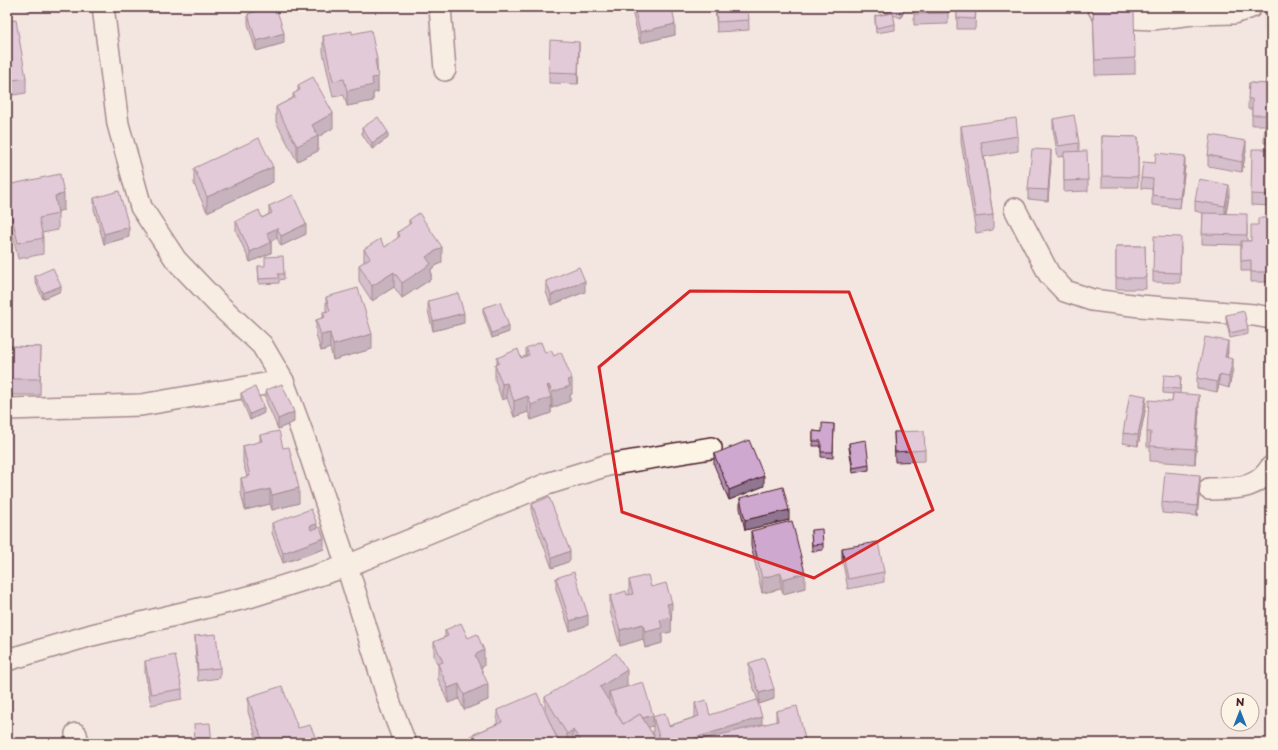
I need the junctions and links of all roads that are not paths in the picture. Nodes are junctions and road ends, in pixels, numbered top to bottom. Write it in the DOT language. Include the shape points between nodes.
graph roads {
  1 [pos="103,7"];
  2 [pos="440,7"];
  3 [pos="1098,7"];
  4 [pos="1251,7"];
  5 [pos="445,70"];
  6 [pos="1015,209"];
  7 [pos="1271,318"];
  8 [pos="283,381"];
  9 [pos="7,408"];
  10 [pos="712,448"];
  11 [pos="1271,467"];
  12 [pos="1209,489"];
  13 [pos="347,566"];
  14 [pos="7,660"];
  15 [pos="405,743"];
  1 -- 8 [label="street" via="118,124 141,207 176,260 262,345"];
  2 -- 5 [label="street"];
  3 -- 4 [label="street" via="1101,12 1112,17 1152,19 1234,13"];
  6 -- 7 [label="street" via="1048,274 1065,291 1092,300 1254,314"];
  8 -- 9 [label="street" via="141,405"];
  8 -- 13 [label="street"];
  10 -- 13 [label="street" via="608,465 547,484"];
  11 -- 12 [label="street" via="1260,481 1248,486"];
  13 -- 14 [label="street" via="249,597 92,635"];
  13 -- 15 [label="street" via="388,698"];
}
